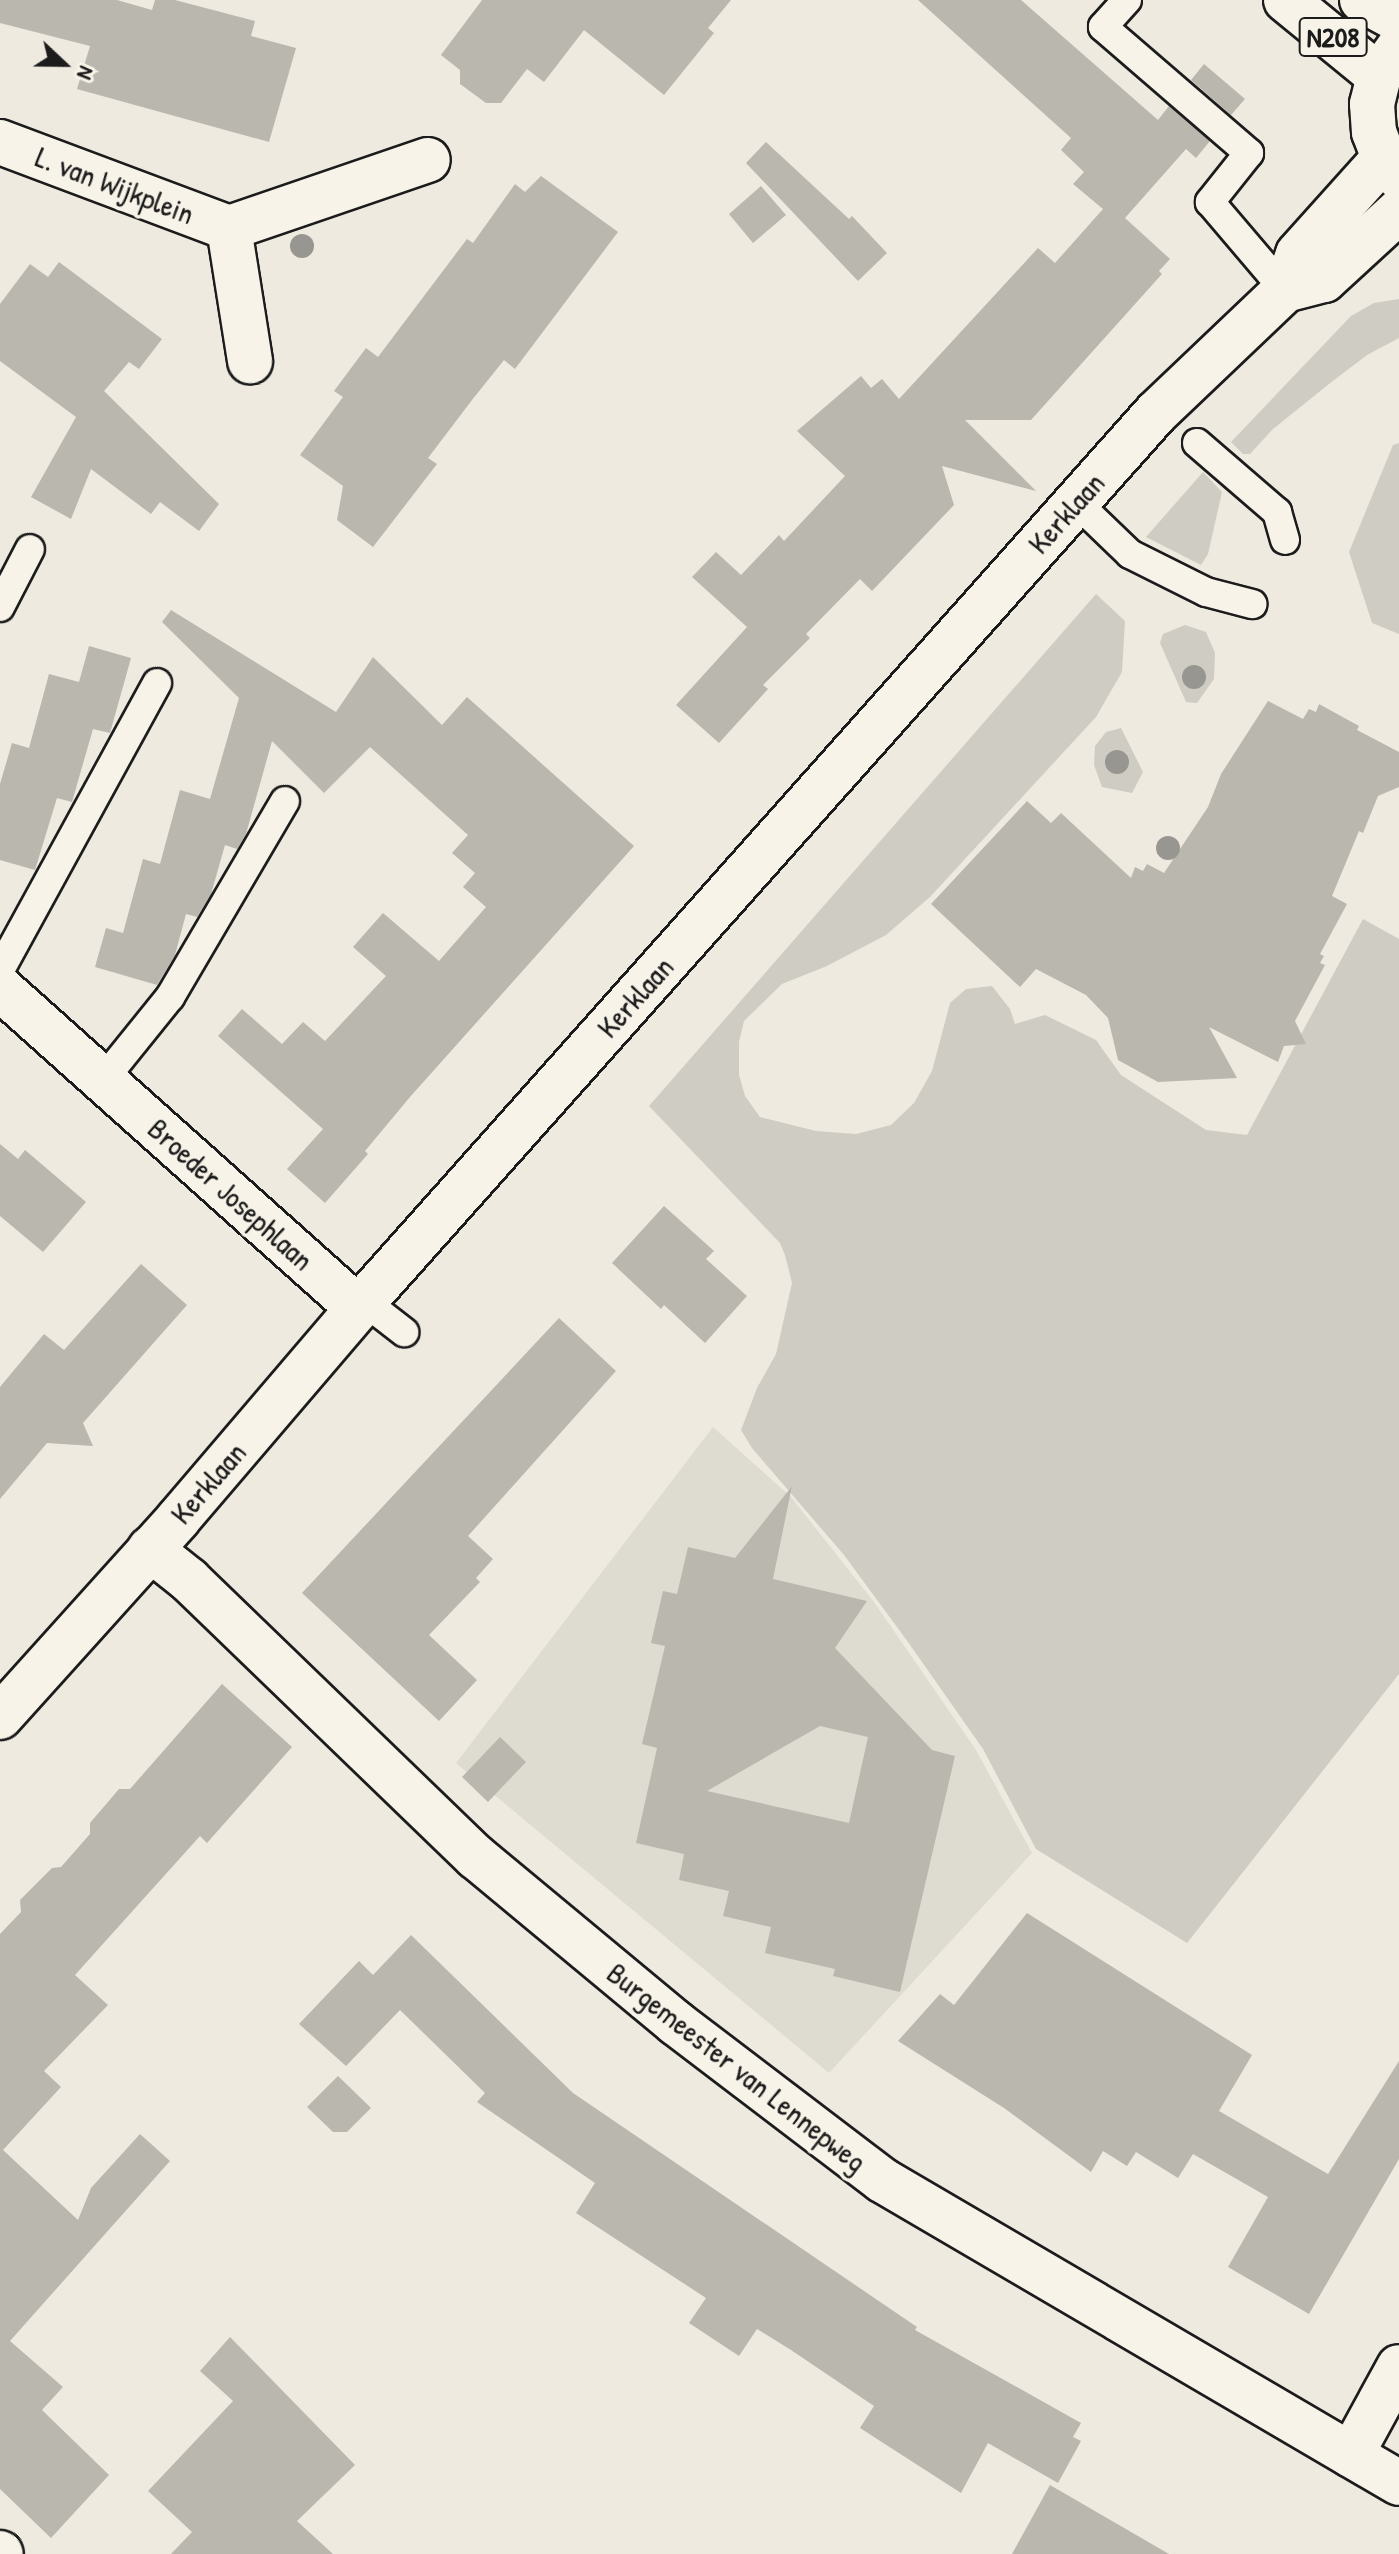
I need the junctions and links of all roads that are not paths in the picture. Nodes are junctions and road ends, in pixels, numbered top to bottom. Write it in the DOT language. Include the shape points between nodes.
graph roads {
  1 [pos="1127,0"];
  2 [pos="1286,0"];
  3 [pos="1362,0"];
  4 [pos="1399,20"];
  5 [pos="1389,62"];
  6 [pos="0,142"];
  7 [pos="428,160"];
  8 [pos="1392,168"];
  9 [pos="1399,211"];
  10 [pos="229,228"];
  11 [pos="1285,290"];
  12 [pos="250,361"];
  13 [pos="1197,443"];
  14 [pos="1076,502"];
  15 [pos="1285,540"];
  16 [pos="30,549"];
  17 [pos="1252,604"];
  18 [pos="0,607"];
  19 [pos="157,683"];
  20 [pos="285,801"];
  21 [pos="0,970"];
  22 [pos="0,988"];
  23 [pos="103,1080"];
  24 [pos="361,1304"];
  25 [pos="404,1332"];
  26 [pos="150,1549"];
  27 [pos="0,1717"];
  28 [pos="1399,2367"];
  29 [pos="1351,2455"];
  30 [pos="1399,2483"];
  1 -- 11 [label="lane" via="1103,27 1249,153 1210,202"];
  2 -- 5 [label="street, N208"];
  3 -- 4 [label="street, N208"];
  5 -- 8 [label="street, N208" via="1372,104 1374,132"];
  6 -- 10 [label="street, L. van Wijkplein"];
  7 -- 10 [label="street, L. van Wijkplein"];
  8 -- 11 [label="street, Kerklaan" via="1298,254"];
  9 -- 11 [label="street, Kerklaan" via="1324,280"];
  10 -- 12 [label="street, L. van Wijkplein"];
  11 -- 14 [label="street, Kerklaan" via="1156,413"];
  13 -- 15 [label="lane" via="1277,512"];
  14 -- 17 [label="lane" via="1130,554 1206,592"];
  14 -- 24 [label="street, Kerklaan"];
  16 -- 18 [label="lane"];
  19 -- 21 [label="lane"];
  20 -- 23 [label="lane" via="170,997"];
  22 -- 23 [label="street, Broeder Josephlaan"];
  23 -- 24 [label="street, Broeder Josephlaan"];
  24 -- 25 [label="lane"];
  24 -- 26 [label="street, Kerklaan"];
  26 -- 27 [label="street, Kerklaan"];
  26 -- 29 [label="street, Burgemeester van Lennepweg" via="189,1580 476,1857 676,2023 870,2170"];
  28 -- 29 [label="street"];
  29 -- 30 [label="street, Burgemeester van Lennepweg"];
}
